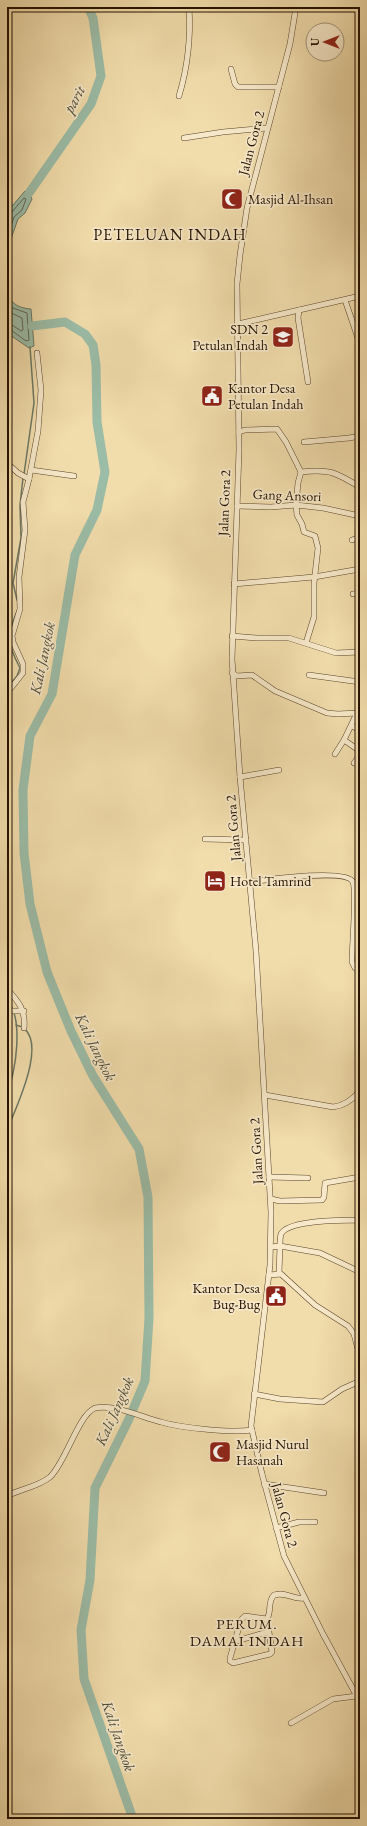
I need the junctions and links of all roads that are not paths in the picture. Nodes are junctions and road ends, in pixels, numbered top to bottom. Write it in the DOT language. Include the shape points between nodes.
graph roads {
  1 [pos="189,7"];
  2 [pos="296,7"];
  3 [pos="232,69"];
  4 [pos="279,87"];
  5 [pos="178,96"];
  6 [pos="267,128"];
  7 [pos="184,138"];
  8 [pos="360,296"];
  9 [pos="345,300"];
  10 [pos="299,310"];
  11 [pos="238,324"];
  12 [pos="360,344"];
  13 [pos="38,354"];
  14 [pos="308,382"];
  15 [pos="239,432"];
  16 [pos="360,436"];
  17 [pos="304,442"];
  18 [pos="7,463"];
  19 [pos="31,470"];
  20 [pos="301,472"];
  21 [pos="74,476"];
  22 [pos="28,478"];
  23 [pos="360,487"];
  24 [pos="296,505"];
  25 [pos="237,506"];
  26 [pos="360,516"];
  27 [pos="360,537"];
  28 [pos="352,540"];
  29 [pos="360,569"];
  30 [pos="314,577"];
  31 [pos="234,584"];
  32 [pos="360,593"];
  33 [pos="354,594"];
  34 [pos="232,636"];
  35 [pos="306,643"];
  36 [pos="360,652"];
  37 [pos="232,673"];
  38 [pos="309,675"];
  39 [pos="360,682"];
  40 [pos="7,693"];
  41 [pos="360,705"];
  42 [pos="357,713"];
  43 [pos="352,726"];
  44 [pos="360,730"];
  45 [pos="344,740"];
  46 [pos="336,754"];
  47 [pos="360,755"];
  48 [pos="354,763"];
  49 [pos="279,770"];
  50 [pos="240,777"];
  51 [pos="205,839"];
  52 [pos="246,840"];
  53 [pos="250,882"];
  54 [pos="360,971"];
  55 [pos="7,989"];
  56 [pos="9,1011"];
  57 [pos="22,1011"];
  58 [pos="24,1028"];
  59 [pos="360,1091"];
  60 [pos="265,1095"];
  61 [pos="269,1177"];
  62 [pos="360,1177"];
  63 [pos="308,1178"];
  64 [pos="271,1199"];
  65 [pos="360,1220"];
  66 [pos="271,1246"];
  67 [pos="280,1246"];
  68 [pos="360,1272"];
  69 [pos="279,1273"];
  70 [pos="269,1275"];
  71 [pos="360,1357"];
  72 [pos="360,1381"];
  73 [pos="254,1394"];
  74 [pos="252,1430"];
  75 [pos="264,1484"];
  76 [pos="324,1493"];
  77 [pos="7,1496"];
  78 [pos="315,1522"];
  79 [pos="276,1528"];
  80 [pos="304,1598"];
  81 [pos="267,1619"];
  82 [pos="268,1632"];
  83 [pos="236,1641"];
  84 [pos="357,1696"];
  85 [pos="360,1702"];
  86 [pos="292,1723"];
  1 -- 5 [label="street" via="188,57"];
  2 -- 4 [label="street, Jalan Gora 2" via="293,32"];
  3 -- 4 [label="street" via="238,88"];
  4 -- 6 [label="street, Jalan Gora 2"];
  6 -- 7 [label="street"];
  6 -- 11 [label="street, Jalan Gora 2" via="245,215 239,264"];
  8 -- 9 [label="street"];
  9 -- 10 [label="street"];
  9 -- 12 [label="street"];
  10 -- 11 [label="street"];
  10 -- 14 [label="street"];
  11 -- 15 [label="street, Jalan Gora 2"];
  13 -- 19 [label="street" via="41,394 37,441"];
  15 -- 20 [label="street" via="278,429"];
  15 -- 25 [label="street, Jalan Gora 2"];
  16 -- 17 [label="street"];
  18 -- 22 [label="street"];
  19 -- 21 [label="street"];
  19 -- 22 [label="street"];
  20 -- 23 [label="street" via="334,472"];
  20 -- 24 [label="street"];
  22 -- 40 [label="street" via="23,502 25,530 19,577 20,609 12,640 23,664 24,673"];
  24 -- 25 [label="street, Gang Ansori"];
  24 -- 26 [label="street, Gang Ansori"];
  24 -- 30 [label="street" via="304,532 315,536 318,545"];
  25 -- 31 [label="street, Jalan Gora 2"];
  27 -- 28 [label="street"];
  29 -- 30 [label="street"];
  30 -- 31 [label="street"];
  30 -- 35 [label="street" via="314,619"];
  31 -- 34 [label="street, Jalan Gora 2"];
  32 -- 33 [label="street"];
  34 -- 35 [label="street" via="288,638"];
  34 -- 37 [label="street, Jalan Gora 2"];
  35 -- 36 [label="street" via="336,653"];
  37 -- 42 [label="street" via="236,676 252,675 276,691 332,714"];
  37 -- 50 [label="street, Jalan Gora 2"];
  38 -- 39 [label="street"];
  41 -- 42 [label="street"];
  42 -- 43 [label="street"];
  43 -- 44 [label="street"];
  43 -- 45 [label="street"];
  45 -- 46 [label="street"];
  45 -- 47 [label="street"];
  47 -- 48 [label="street"];
  49 -- 50 [label="street"];
  50 -- 52 [label="street, Jalan Gora 2"];
  51 -- 52 [label="street"];
  52 -- 53 [label="street, Jalan Gora 2"];
  53 -- 54 [label="street" via="296,876 343,876 351,879 354,898 352,962"];
  53 -- 60 [label="street, Jalan Gora 2"];
  55 -- 57 [label="street" via="17,1000"];
  56 -- 57 [label="street"];
  57 -- 58 [label="street"];
  59 -- 60 [label="street" via="350,1101 338,1107"];
  60 -- 61 [label="street, Jalan Gora 2"];
  61 -- 63 [label="street"];
  61 -- 64 [label="street, Jalan Gora 2"];
  62 -- 64 [label="street" via="324,1183 322,1200"];
  64 -- 66 [label="street, Jalan Gora 2"];
  65 -- 67 [label="street" via="300,1224 283,1232"];
  66 -- 67 [label="street"];
  66 -- 70 [label="street, Jalan Gora 2"];
  67 -- 68 [label="street" via="320,1253"];
  67 -- 69 [label="street"];
  69 -- 70 [label="street"];
  69 -- 71 [label="street" via="314,1304 348,1326 354,1334"];
  70 -- 73 [label="street, Jalan Gora 2"];
  72 -- 73 [label="street" via="340,1390 323,1402"];
  73 -- 74 [label="street, Jalan Gora 2"];
  74 -- 75 [label="street, Jalan Gora 2"];
  74 -- 77 [label="street" via="183,1426 105,1407 91,1410 55,1472 43,1482"];
  75 -- 76 [label="street"];
  75 -- 79 [label="street, Jalan Gora 2"];
  78 -- 79 [label="street" via="299,1522"];
  79 -- 80 [label="street, Jalan Gora 2" via="284,1556"];
  80 -- 81 [label="street" via="299,1599 285,1594 274,1595 270,1600"];
  80 -- 84 [label="street, Jalan Gora 2"];
  81 -- 82 [label="street"];
  81 -- 83 [label="street" via="242,1617"];
  82 -- 83 [label="street"];
  82 -- 83 [label="street" via="272,1653 233,1663 230,1658"];
  84 -- 85 [label="street, Jalan Gora 2"];
  84 -- 86 [label="street" via="333,1699"];
}
